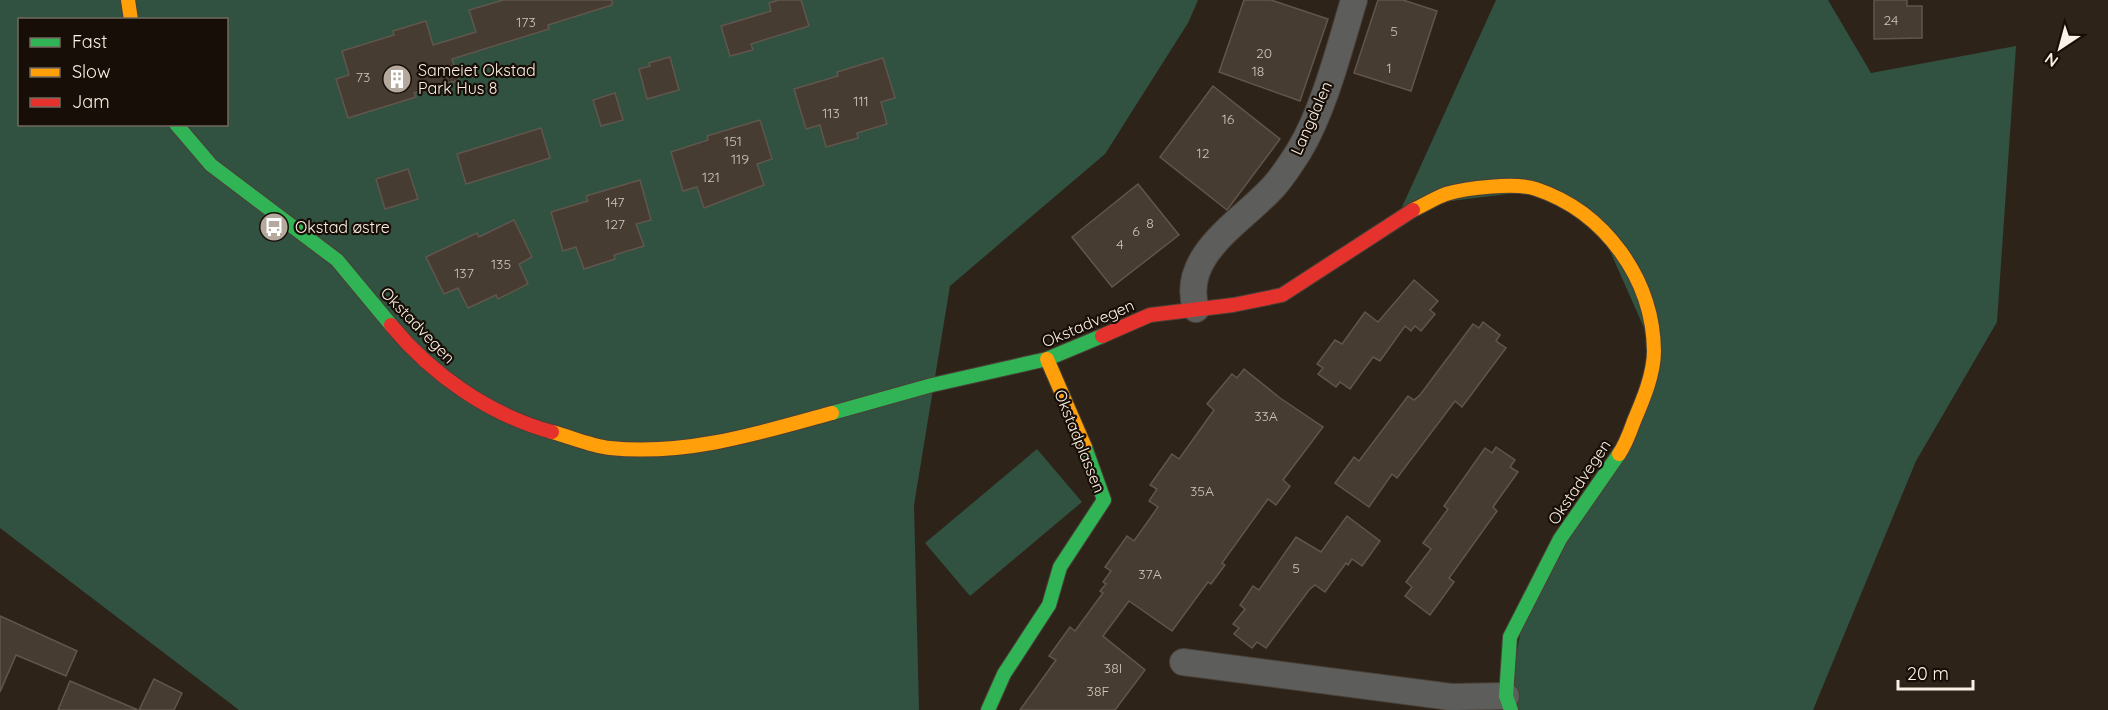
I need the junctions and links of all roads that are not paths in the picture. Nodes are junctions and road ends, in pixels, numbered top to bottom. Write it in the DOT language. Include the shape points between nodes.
graph roads {
  1 [pos="128,0"];
  2 [pos="1354,0"];
  3 [pos="131,18"];
  4 [pos="178,126"];
  5 [pos="1196,309"];
  6 [pos="1047,359"];
  7 [pos="1183,662"];
  8 [pos="1508,703"];
  9 [pos="988,710"];
  1 -- 3 [label="street"];
  2 -- 5 [label="street, Langdalen" via="1330,79 1300,149 1276,185 1204,254 1195,277"];
  4 -- 6 [label="street, Okstadvegen" via="211,165 337,260 395,330 433,367 482,404 530,426 564,436 609,448 672,449 737,439 932,385"];
  5 -- 6 [label="street, Okstadvegen" via="1150,315"];
  5 -- 8 [label="street, Okstadvegen" via="1282,295 1406,213 1446,194 1494,187 1534,188 1568,203 1591,218 1627,258 1646,299 1654,352 1644,398 1622,450 1560,539 1510,637"];
  6 -- 9 [label="street, Okstadplassen" via="1104,500 1060,567 1049,605 1004,674"];
  7 -- 8 [label="street"];
}
